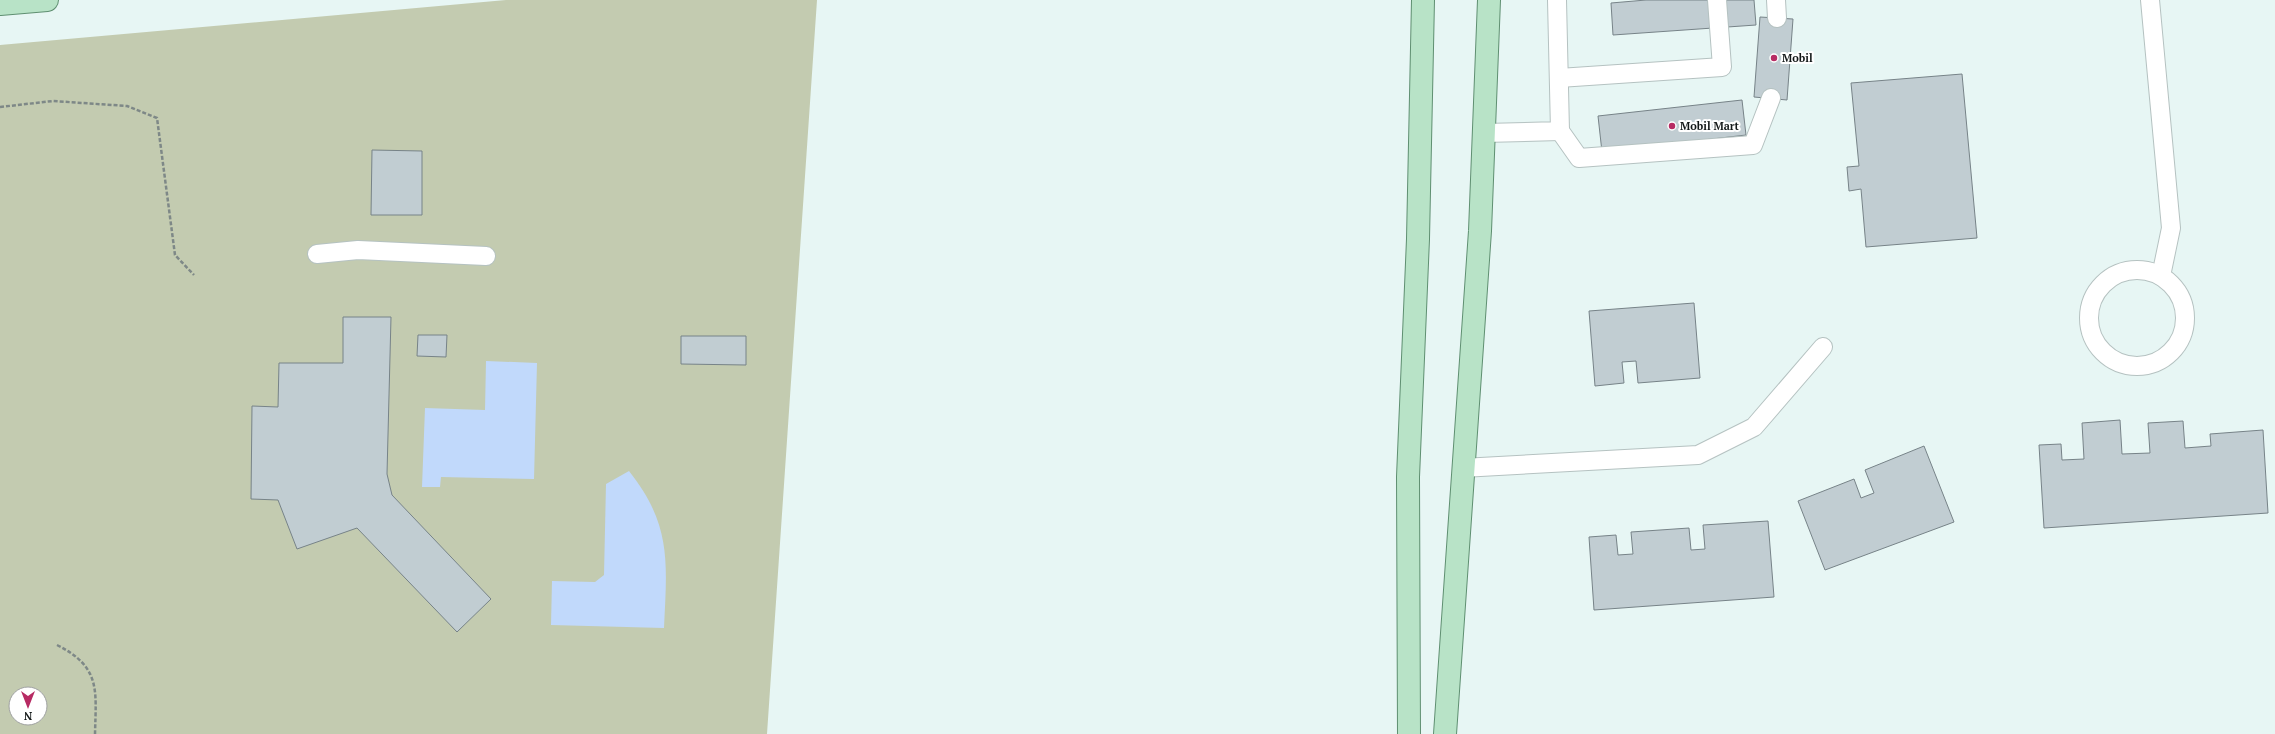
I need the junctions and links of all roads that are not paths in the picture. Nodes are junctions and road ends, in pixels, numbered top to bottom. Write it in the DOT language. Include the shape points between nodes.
graph roads {
  1 [pos="47,0"];
  2 [pos="1423,0"];
  3 [pos="1489,0"];
  4 [pos="1557,0"];
  5 [pos="1717,0"];
  6 [pos="1776,0"];
  7 [pos="2150,0"];
  8 [pos="0,4"];
  9 [pos="1777,18"];
  10 [pos="1559,78"];
  11 [pos="1771,98"];
  12 [pos="1560,131"];
  13 [pos="1484,133"];
  14 [pos="317,254"];
  15 [pos="486,256"];
  16 [pos="2161,276"];
  17 [pos="1823,347"];
  18 [pos="1462,468"];
  19 [pos="1409,734"];
  20 [pos="1445,734"];
  1 -- 8 [label="main road"];
  2 -- 19 [label="main road" via="1418,239 1408,477"];
  3 -- 13 [label="main road"];
  4 -- 10 [label="lane"];
  5 -- 10 [label="lane" via="1722,67"];
  6 -- 9 [label="lane"];
  7 -- 16 [label="lane" via="2171,228"];
  10 -- 12 [label="lane"];
  11 -- 12 [label="lane" via="1752,145 1580,158"];
  12 -- 13 [label="lane"];
  13 -- 18 [label="main road" via="1480,231"];
  14 -- 15 [label="lane" via="358,250"];
  16 -- 16 [label="lane" via="2147,271 2132,270 2118,274 2105,282 2095,293 2090,307 2092,337 2112,359 2141,366 2156,362 2168,354 2178,342 2184,328 2181,299 2173,286"];
  17 -- 18 [label="lane" via="1754,427 1698,455"];
  18 -- 20 [label="main road"];
}
